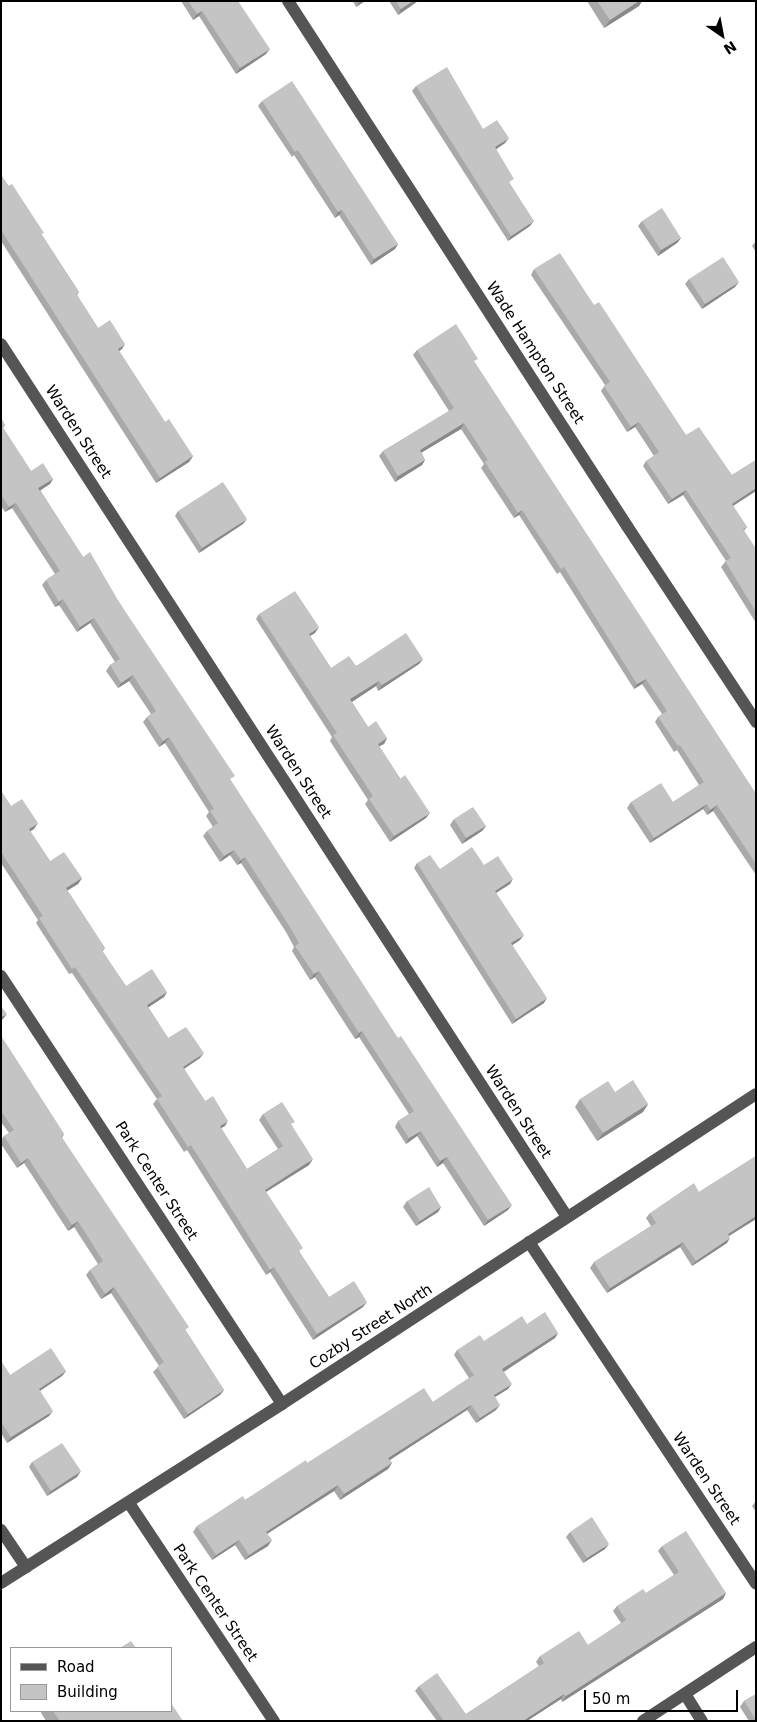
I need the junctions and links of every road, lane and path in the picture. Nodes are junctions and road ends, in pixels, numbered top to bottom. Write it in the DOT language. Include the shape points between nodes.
graph roads {
  1 [pos="288,1"];
  2 [pos="1,344"];
  3 [pos="756,722"];
  4 [pos="1,976"];
  5 [pos="756,1094"];
  6 [pos="567,1217"];
  7 [pos="529,1242"];
  8 [pos="282,1404"];
  9 [pos="129,1503"];
  10 [pos="1,1530"];
  11 [pos="26,1567"];
  12 [pos="1,1583"];
  13 [pos="756,1584"];
  14 [pos="756,1647"];
  15 [pos="685,1694"];
  16 [pos="274,1721"];
  17 [pos="643,1721"];
  18 [pos="702,1721"];
  1 -- 3 [label="street, Wade Hampton Street"];
  2 -- 6 [label="street, Warden Street"];
  4 -- 8 [label="street, Park Center Street"];
  5 -- 6 [label="street, Cozby Street North"];
  6 -- 7 [label="street, Cozby Street North"];
  7 -- 8 [label="street, Cozby Street North"];
  7 -- 13 [label="street, Warden Street"];
  8 -- 9 [label="street, Cozby Street North"];
  9 -- 11 [label="street, Cozby Street North"];
  9 -- 16 [label="street, Park Center Street"];
  10 -- 11 [label="street"];
  11 -- 12 [label="street, Cozby Street North"];
  14 -- 15 [label="street"];
  15 -- 17 [label="street"];
  15 -- 18 [label="street"];
}
